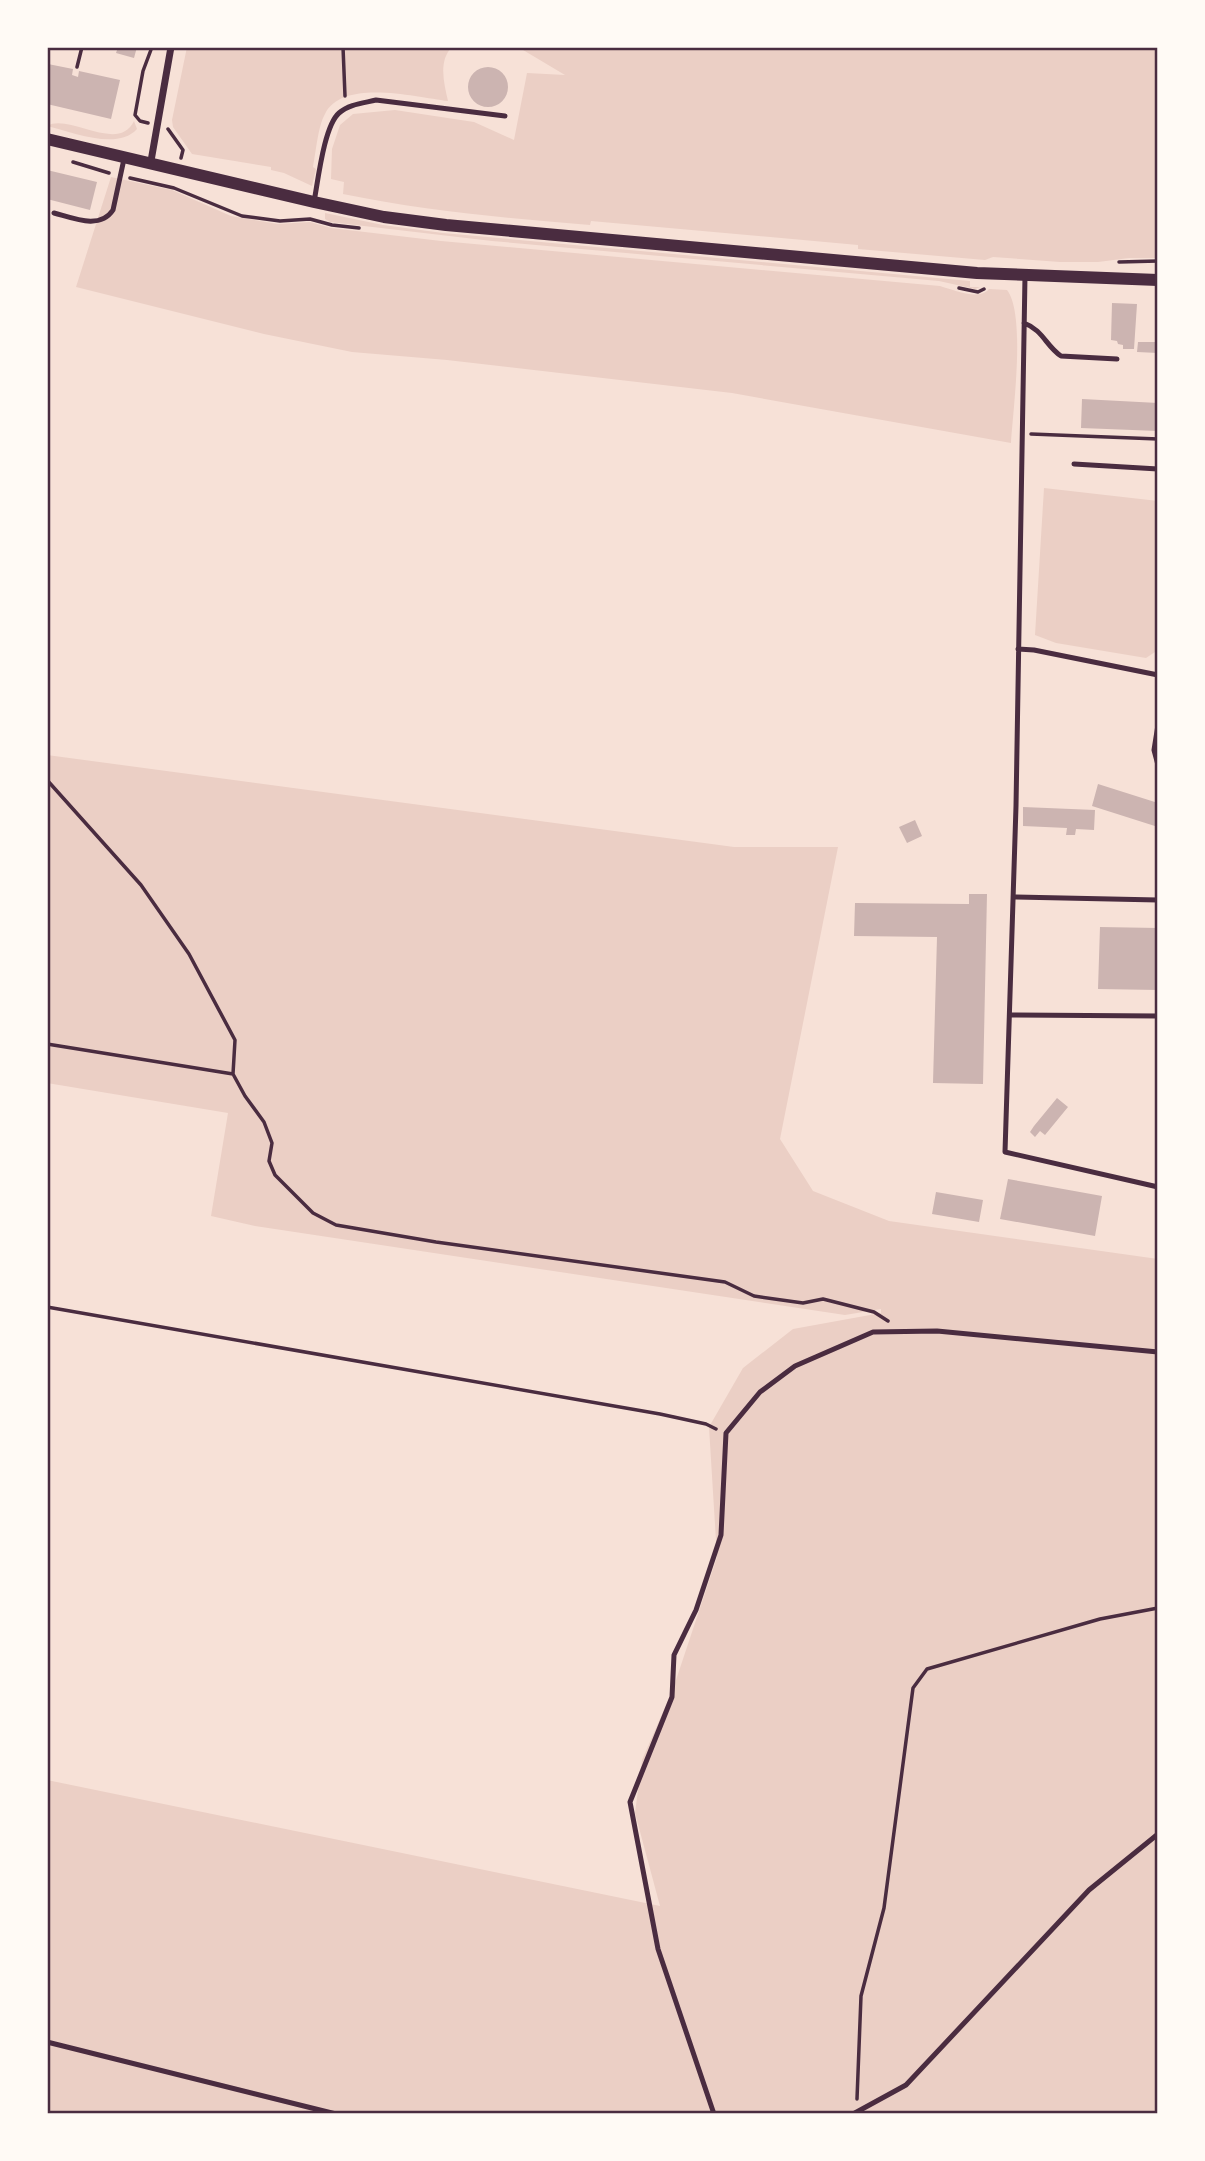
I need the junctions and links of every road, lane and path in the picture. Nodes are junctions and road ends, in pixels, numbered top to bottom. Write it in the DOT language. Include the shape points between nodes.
graph roads {
  1 [pos="82,47"];
  2 [pos="152,47"];
  3 [pos="171,47"];
  4 [pos="343,47"];
  5 [pos="77,67"];
  6 [pos="346,109"];
  7 [pos="505,116"];
  8 [pos="141,121"];
  9 [pos="165,126"];
  10 [pos="47,139"];
  11 [pos="125,156"];
  12 [pos="182,156"];
  13 [pos="67,160"];
  14 [pos="151,162"];
  15 [pos="121,176"];
  16 [pos="174,188"];
  17 [pos="314,202"];
  18 [pos="54,213"];
  19 [pos="1025,276"];
  20 [pos="1158,279"];
  21 [pos="1024,323"];
  22 [pos="1117,359"];
  23 [pos="1035,435"];
  24 [pos="1158,439"];
  25 [pos="1074,464"];
  26 [pos="1158,469"];
  27 [pos="1018,649"];
  28 [pos="1158,675"];
  29 [pos="1158,725"];
  30 [pos="1158,765"];
  31 [pos="47,780"];
  32 [pos="1013,897"];
  33 [pos="1158,900"];
  34 [pos="1010,1015"];
  35 [pos="1158,1016"];
  36 [pos="47,1044"];
  37 [pos="233,1074"];
  38 [pos="1158,1187"];
  39 [pos="47,1307"];
  40 [pos="889,1331"];
  41 [pos="1158,1352"];
  42 [pos="726,1433"];
  43 [pos="1158,1608"];
  44 [pos="1158,1834"];
  45 [pos="47,2042"];
  46 [pos="854,2112"];
  47 [pos="336,2114"];
  48 [pos="714,2114"];
  1 -- 5 [label="path"];
  2 -- 8 [label="path" via="135,115"];
  3 -- 14 [label="street"];
  4 -- 6 [label="path"];
  6 -- 7 [label="lane" via="376,100"];
  6 -- 17 [label="lane" via="338,113 329,130"];
  9 -- 12 [label="path" via="183,150"];
  10 -- 11 [label="street"];
  11 -- 14 [label="street"];
  11 -- 15 [label="lane"];
  13 -- 15 [label="path"];
  14 -- 17 [label="street"];
  15 -- 16 [label="path"];
  15 -- 18 [label="lane" via="113,210 101,221"];
  17 -- 19 [label="street" via="477,229"];
  19 -- 20 [label="street"];
  19 -- 21 [label="lane"];
  21 -- 22 [label="lane" via="1036,327 1061,356"];
  21 -- 27 [label="lane"];
  23 -- 24 [label="path"];
  25 -- 26 [label="lane"];
  27 -- 28 [label="lane"];
  27 -- 32 [label="lane"];
  29 -- 30 [label="lane" via="1154,750"];
  31 -- 37 [label="path" via="141,885 189,954 235,1040"];
  32 -- 33 [label="lane"];
  32 -- 34 [label="lane"];
  34 -- 35 [label="lane"];
  34 -- 38 [label="lane" via="1005,1152"];
  36 -- 37 [label="path"];
  37 -- 40 [label="path" via="264,1122 272,1143 269,1161 275,1175 313,1213 336,1225 724,1282 754,1296 803,1303 823,1299 874,1312 888,1321"];
  39 -- 42 [label="path" via="660,1414"];
  40 -- 41 [label="lane" via="937,1331"];
  40 -- 42 [label="lane" via="873,1332 795,1366 760,1392"];
  42 -- 48 [label="lane" via="721,1535 696,1611 674,1655 671,1697 629,1802 658,1949"];
  43 -- 46 [label="path" via="1100,1619 927,1669 913,1688 884,1908 861,1996"];
  44 -- 46 [label="lane" via="1088,1890 906,2085"];
  45 -- 47 [label="lane"];
}
